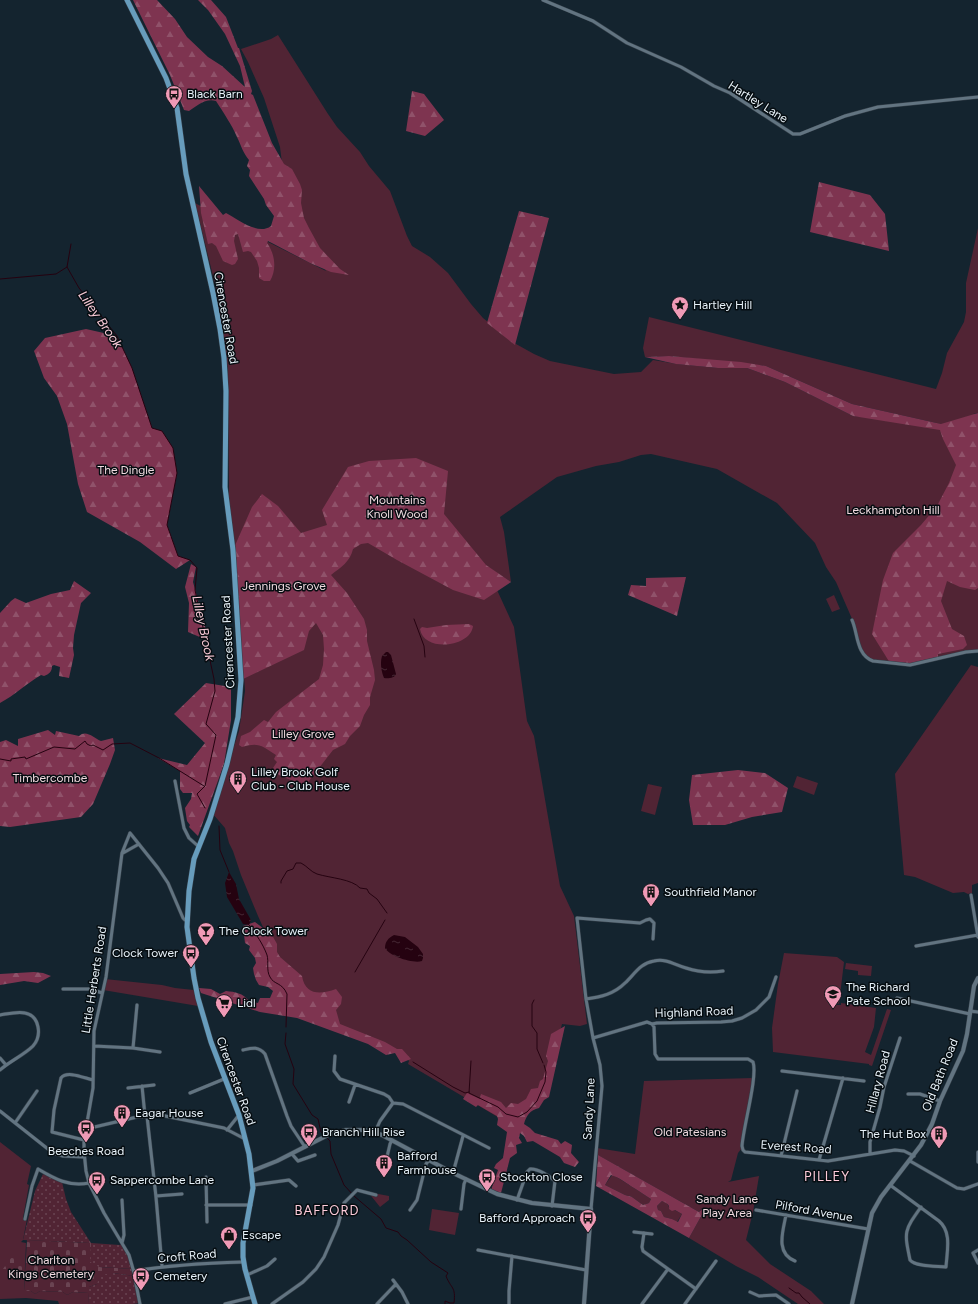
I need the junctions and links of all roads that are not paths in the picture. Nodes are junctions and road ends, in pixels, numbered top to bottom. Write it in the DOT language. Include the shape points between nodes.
graph roads {
  1 [pos="127,0"];
  2 [pos="543,0"];
  3 [pos="978,97"];
  4 [pos="852,620"];
  5 [pos="978,650"];
  6 [pos="175,781"];
  7 [pos="139,844"];
  8 [pos="198,846"];
  9 [pos="122,853"];
  10 [pos="971,895"];
  11 [pos="188,920"];
  12 [pos="978,936"];
  13 [pos="653,939"];
  14 [pos="916,946"];
  15 [pos="723,971"];
  16 [pos="776,977"];
  17 [pos="978,978"];
  18 [pos="63,989"];
  19 [pos="102,993"];
  20 [pos="897,998"];
  21 [pos="586,999"];
  22 [pos="137,1005"];
  23 [pos="978,1012"];
  24 [pos="970,1013"];
  25 [pos="0,1015"];
  26 [pos="652,1024"];
  27 [pos="593,1038"];
  28 [pos="900,1038"];
  29 [pos="94,1046"];
  30 [pos="133,1048"];
  31 [pos="244,1050"];
  32 [pos="160,1052"];
  33 [pos="335,1056"];
  34 [pos="0,1058"];
  35 [pos="6,1064"];
  36 [pos="0,1070"];
  37 [pos="782,1071"];
  38 [pos="843,1078"];
  39 [pos="224,1079"];
  40 [pos="93,1080"];
  41 [pos="864,1081"];
  42 [pos="154,1085"];
  43 [pos="355,1085"];
  44 [pos="142,1086"];
  45 [pos="128,1088"];
  46 [pos="37,1091"];
  47 [pos="797,1091"];
  48 [pos="190,1093"];
  49 [pos="908,1094"];
  50 [pos="940,1101"];
  51 [pos="349,1102"];
  52 [pos="393,1103"];
  53 [pos="0,1111"];
  54 [pos="239,1115"];
  55 [pos="146,1116"];
  56 [pos="15,1123"];
  57 [pos="86,1129"];
  58 [pos="227,1130"];
  59 [pos="375,1132"];
  60 [pos="463,1136"];
  61 [pos="84,1140"];
  62 [pos="246,1140"];
  63 [pos="392,1140"];
  64 [pos="305,1147"];
  65 [pos="488,1148"];
  66 [pos="978,1152"];
  67 [pos="292,1154"];
  68 [pos="870,1154"];
  69 [pos="315,1155"];
  70 [pos="781,1156"];
  71 [pos="914,1156"];
  72 [pos="84,1157"];
  73 [pos="429,1160"];
  74 [pos="819,1160"];
  75 [pos="910,1161"];
  76 [pos="978,1162"];
  77 [pos="252,1171"];
  78 [pos="453,1173"];
  79 [pos="383,1174"];
  80 [pos="206,1177"];
  81 [pos="466,1179"];
  82 [pos="89,1183"];
  83 [pos="978,1184"];
  84 [pos="253,1185"];
  85 [pos="890,1185"];
  86 [pos="296,1186"];
  87 [pos="182,1194"];
  88 [pos="376,1195"];
  89 [pos="156,1196"];
  90 [pos="122,1200"];
  91 [pos="517,1200"];
  92 [pos="206,1205"];
  93 [pos="251,1205"];
  94 [pos="552,1206"];
  95 [pos="921,1207"];
  96 [pos="462,1208"];
  97 [pos="591,1209"];
  98 [pos="410,1210"];
  99 [pos="756,1210"];
  100 [pos="786,1215"];
  101 [pos="25,1219"];
  102 [pos="207,1222"];
  103 [pos="868,1229"];
  104 [pos="634,1232"];
  105 [pos="644,1233"];
  106 [pos="652,1234"];
  107 [pos="122,1243"];
  108 [pos="478,1250"];
  109 [pos="978,1250"];
  110 [pos="512,1256"];
  111 [pos="275,1260"];
  112 [pos="716,1260"];
  113 [pos="795,1261"];
  114 [pos="243,1262"];
  115 [pos="978,1263"];
  116 [pos="162,1266"];
  117 [pos="668,1269"];
  118 [pos="586,1270"];
  119 [pos="134,1271"];
  120 [pos="247,1275"];
  121 [pos="394,1280"];
  122 [pos="396,1284"];
  123 [pos="696,1289"];
  124 [pos="750,1292"];
  125 [pos="253,1297"];
  126 [pos="140,1304"];
  127 [pos="225,1304"];
  128 [pos="255,1304"];
  129 [pos="272,1304"];
  130 [pos="378,1304"];
  131 [pos="408,1304"];
  132 [pos="509,1304"];
  133 [pos="584,1304"];
  134 [pos="642,1304"];
  135 [pos="686,1304"];
  136 [pos="789,1304"];
  137 [pos="852,1304"];
  1 -- 8 [label="main road, Cirencester Road" via="166,78 177,108 187,182 213,293 224,358 225,486 234,559 241,680 238,717 229,756 210,819"];
  2 -- 3 [label="street, Hartley Lane" via="593,21 627,44 668,60 730,93 793,134 800,134 845,116 878,107"];
  4 -- 5 [label="street" via="862,652 873,661 910,665"];
  6 -- 8 [label="street" via="184,828 189,838"];
  7 -- 9 [label="street"];
  7 -- 9 [label="street, Little Herberts Road" via="130,833"];
  7 -- 11 [label="street" via="158,868 174,895 183,918"];
  8 -- 11 [label="main road, Cirencester Road" via="190,880"];
  9 -- 19 [label="street, Little Herberts Road"];
  10 -- 12 [label="street"];
  11 -- 39 [label="main road, Cirencester Road" via="196,992"];
  12 -- 14 [label="street"];
  13 -- 21 [label="street, Sandy Lane" via="654,923 650,919 640,923 577,918"];
  15 -- 21 [label="street" via="697,971 667,961 654,960 641,966 624,984 612,992"];
  16 -- 26 [label="street, Highland Road" via="769,997 756,1010 742,1018 721,1022"];
  17 -- 24 [label="street, Old Bath Road" via="974,986"];
  18 -- 19 [label="street" via="91,989"];
  19 -- 29 [label="street, Little Herberts Road" via="94,1031"];
  20 -- 24 [label="street"];
  21 -- 27 [label="street, Sandy Lane"];
  22 -- 30 [label="street"];
  23 -- 24 [label="street"];
  24 -- 50 [label="street, Old Bath Road" via="963,1051"];
  25 -- 35 [label="street" via="25,1013 33,1017 39,1028 38,1037 32,1046"];
  26 -- 27 [label="street, Highland Road" via="647,1022"];
  26 -- 70 [label="street, Everest Road" via="655,1054 658,1059 748,1059 753,1062 753,1078 742,1148 746,1152"];
  27 -- 97 [label="street, Sandy Lane" via="602,1086"];
  28 -- 68 [label="street, Hillary Road" via="884,1087 870,1142"];
  29 -- 30 [label="street"];
  29 -- 40 [label="street, Little Herberts Road"];
  30 -- 32 [label="street"];
  31 -- 64 [label="street" via="256,1048 265,1054 289,1121"];
  33 -- 43 [label="street" via="336,1076"];
  34 -- 35 [label="street"];
  35 -- 36 [label="street"];
  37 -- 38 [label="street"];
  38 -- 41 [label="street"];
  38 -- 74 [label="street"];
  39 -- 48 [label="street"];
  39 -- 54 [label="main road, Cirencester Road"];
  40 -- 57 [label="street, Little Herberts Road"];
  40 -- 61 [label="street" via="63,1075 60,1078 54,1110 52,1132"];
  42 -- 44 [label="street"];
  43 -- 51 [label="street"];
  43 -- 52 [label="street" via="384,1094"];
  44 -- 45 [label="street"];
  44 -- 55 [label="street"];
  46 -- 56 [label="street"];
  47 -- 70 [label="street"];
  49 -- 50 [label="street" via="920,1094"];
  50 -- 71 [label="street, Old Bath Road" via="926,1137"];
  52 -- 59 [label="street"];
  52 -- 60 [label="street" via="402,1104"];
  53 -- 56 [label="street"];
  54 -- 58 [label="street"];
  54 -- 62 [label="main road, Cirencester Road"];
  55 -- 57 [label="street"];
  55 -- 58 [label="street" via="165,1116"];
  55 -- 89 [label="street"];
  56 -- 72 [label="street" via="53,1153"];
  57 -- 61 [label="street, Little Herberts Road"];
  58 -- 62 [label="street"];
  59 -- 63 [label="street"];
  59 -- 64 [label="street" via="341,1131"];
  60 -- 65 [label="street"];
  60 -- 78 [label="street"];
  61 -- 72 [label="street, Little Herberts Road"];
  62 -- 77 [label="main road, Cirencester Road"];
  63 -- 73 [label="street"];
  63 -- 79 [label="street"];
  64 -- 67 [label="street"];
  66 -- 76 [label="street"];
  67 -- 69 [label="street" via="298,1161"];
  67 -- 77 [label="street"];
  68 -- 71 [label="street, Everest Road" via="900,1150"];
  68 -- 74 [label="street, Everest Road" via="828,1161"];
  70 -- 74 [label="street, Everest Road"];
  71 -- 75 [label="street, Old Bath Road"];
  72 -- 82 [label="street, Little Herberts Road"];
  73 -- 78 [label="street"];
  73 -- 98 [label="street" via="418,1200"];
  75 -- 83 [label="street" via="957,1188 964,1189"];
  75 -- 85 [label="street, Old Bath Road"];
  77 -- 84 [label="main road, Cirencester Road"];
  78 -- 81 [label="street"];
  80 -- 92 [label="street"];
  81 -- 91 [label="street"];
  81 -- 96 [label="street"];
  82 -- 101 [label="street" via="68,1183 38,1169"];
  82 -- 107 [label="street, Little Herberts Road"];
  84 -- 86 [label="street" via="289,1180"];
  84 -- 93 [label="main road, Cirencester Road"];
  85 -- 95 [label="street"];
  85 -- 103 [label="street, Old Bath Road" via="874,1207"];
  87 -- 89 [label="street"];
  88 -- 129 [label="street" via="357,1190 347,1199 324,1257 316,1269 303,1282"];
  89 -- 116 [label="street"];
  90 -- 107 [label="street"];
  91 -- 94 [label="street"];
  91 -- 94 [label="street" via="527,1172 534,1169 554,1180"];
  92 -- 93 [label="street"];
  92 -- 102 [label="street"];
  93 -- 114 [label="main road, Cirencester Road" via="243,1244"];
  94 -- 97 [label="street"];
  95 -- 95 [label="street" via="945,1228 946,1267 915,1264 910,1260 906,1232"];
  97 -- 118 [label="street, Sandy Lane"];
  99 -- 100 [label="street, Pilford Avenue"];
  100 -- 103 [label="street, Pilford Avenue"];
  100 -- 113 [label="street" via="782,1247 785,1254"];
  103 -- 137 [label="street, Old Bath Road"];
  104 -- 105 [label="street"];
  105 -- 106 [label="street"];
  105 -- 117 [label="street" via="644,1251"];
  107 -- 119 [label="street, Little Herberts Road"];
  108 -- 110 [label="street"];
  109 -- 115 [label="street" via="973,1253"];
  110 -- 118 [label="street"];
  110 -- 132 [label="street"];
  111 -- 120 [label="street"];
  112 -- 123 [label="street"];
  114 -- 116 [label="street, Croft Road"];
  114 -- 120 [label="main road, Cirencester Road"];
  116 -- 119 [label="street, Croft Road"];
  117 -- 123 [label="street"];
  117 -- 134 [label="street"];
  118 -- 133 [label="street, Sandy Lane"];
  119 -- 126 [label="street, Little Herberts Road"];
  120 -- 125 [label="main road, Cirencester Road"];
  121 -- 122 [label="street"];
  122 -- 130 [label="street"];
  122 -- 131 [label="street"];
  123 -- 135 [label="street"];
  124 -- 136 [label="street" via="759,1296 776,1295"];
  125 -- 127 [label="street"];
  125 -- 128 [label="main road, Cirencester Road"];
}
